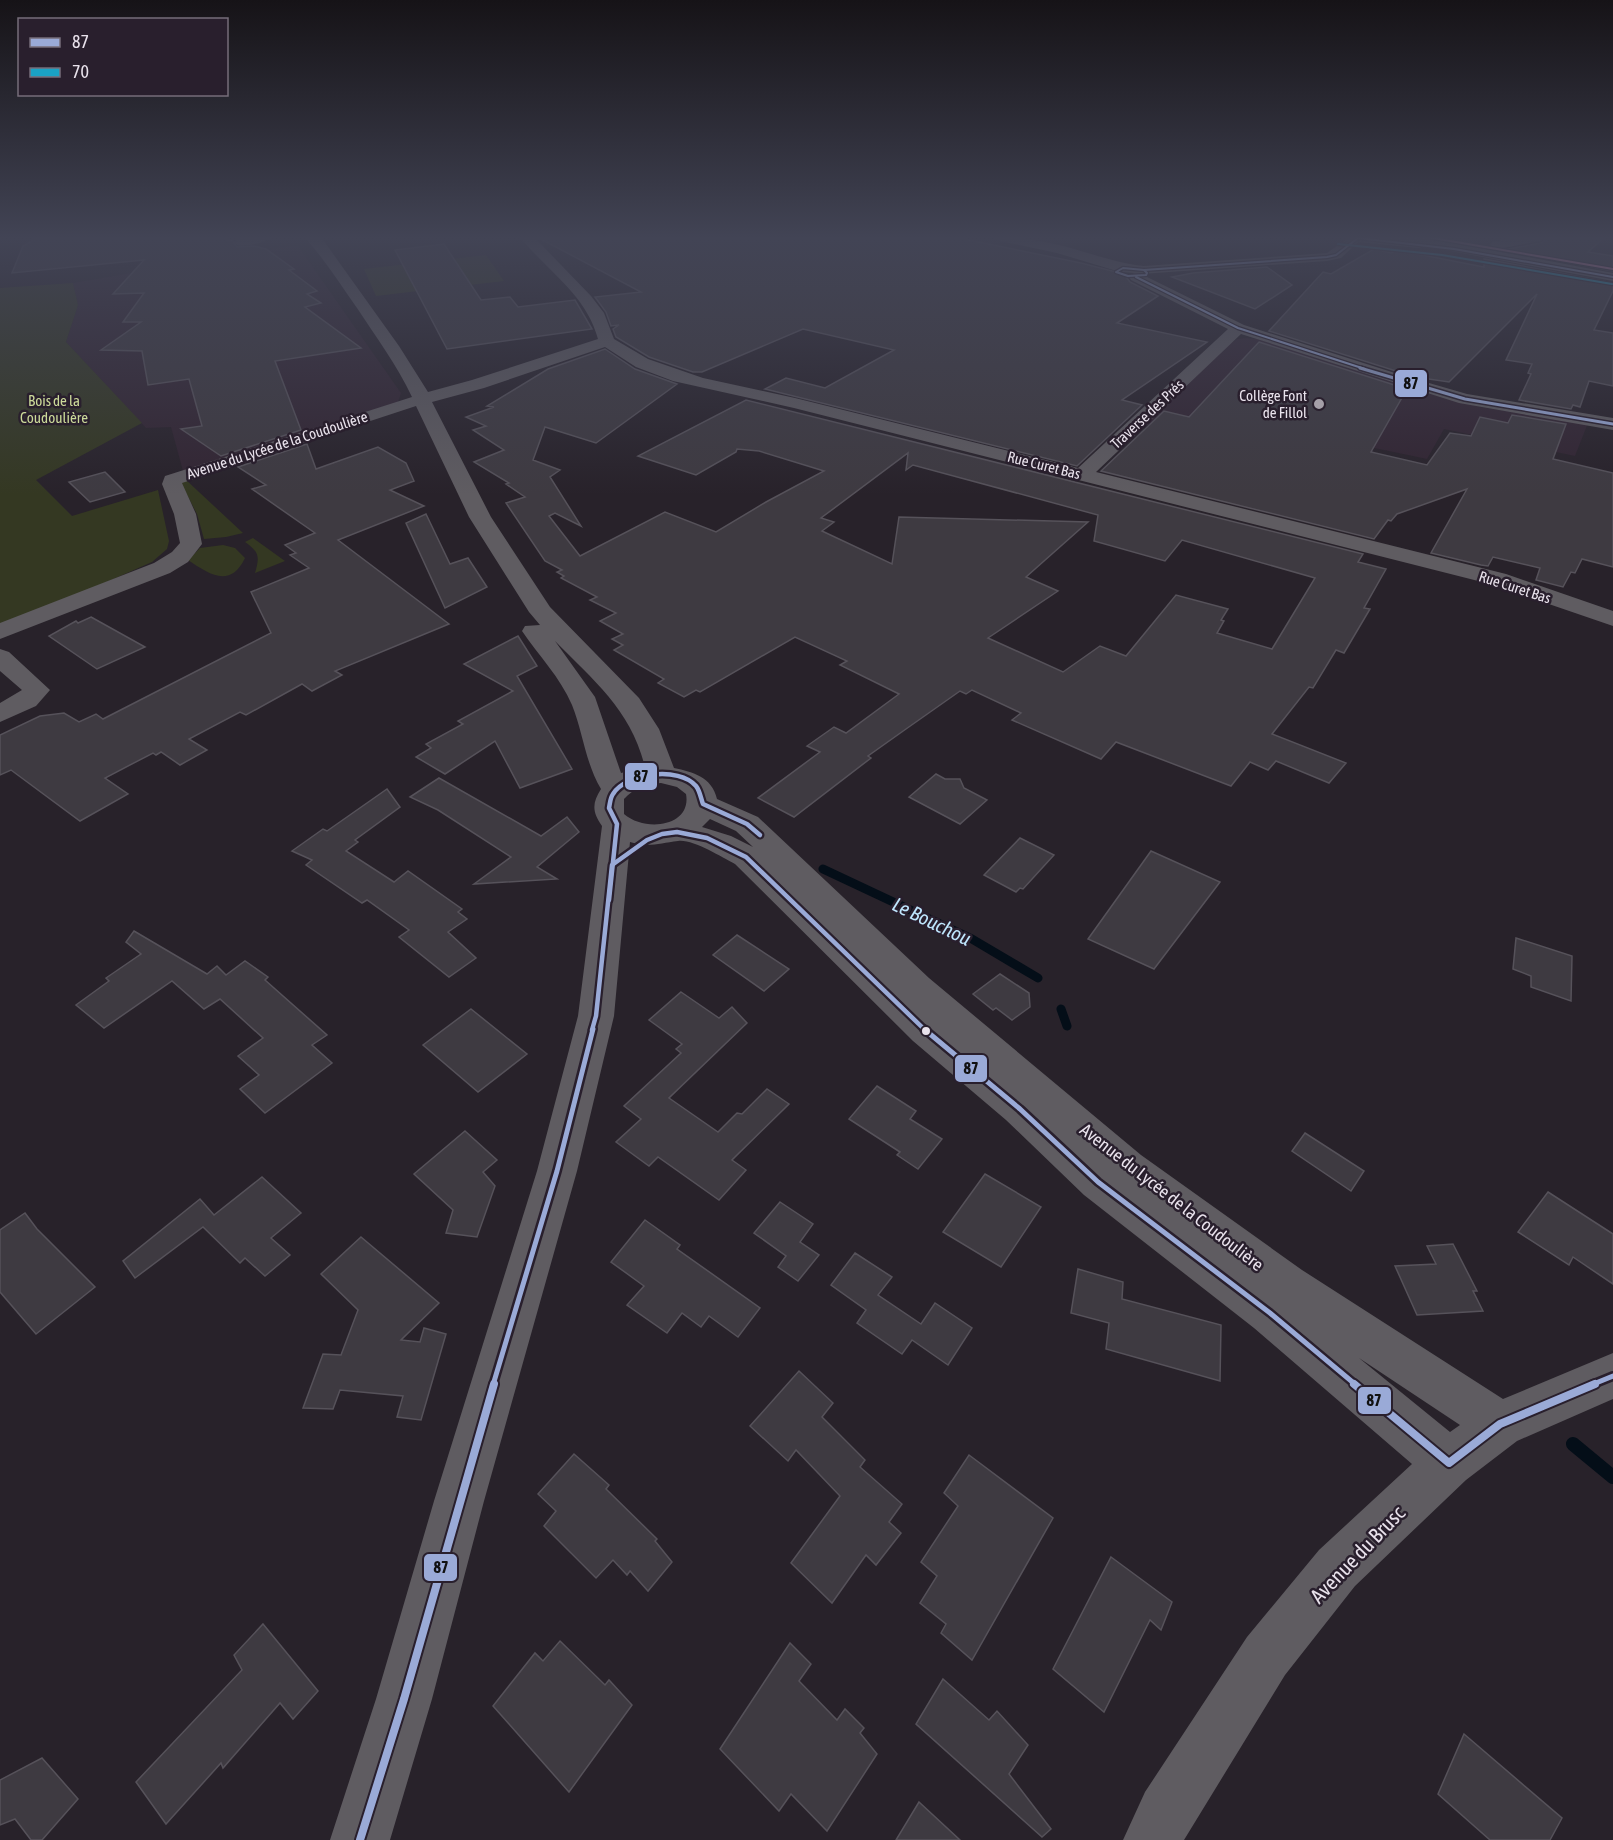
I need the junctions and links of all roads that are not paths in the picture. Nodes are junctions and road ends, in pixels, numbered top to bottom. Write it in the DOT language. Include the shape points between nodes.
graph roads {
  1 [pos="375,323"];
  2 [pos="601,323"];
  3 [pos="1230,323"];
  4 [pos="1238,328"];
  5 [pos="607,340"];
  6 [pos="415,401"];
  7 [pos="1613,424"];
  8 [pos="1082,475"];
  9 [pos="1613,619"];
  10 [pos="0,632"];
  11 [pos="0,657"];
  12 [pos="0,714"];
  13 [pos="661,774"];
  14 [pos="616,790"];
  15 [pos="679,823"];
  16 [pos="614,845"];
  17 [pos="1613,1376"];
  18 [pos="1500,1424"];
  19 [pos="1449,1463"];
  20 [pos="360,1840"];
  21 [pos="1153,1840"];
  1 -- 6 [label="street" via="400,361 404,390"];
  2 -- 5 [label="street"];
  3 -- 4 [label="street"];
  4 -- 7 [label="street" via="1465,399"];
  4 -- 8 [label="street, Traverse des Prés"];
  5 -- 6 [label="street"];
  5 -- 8 [label="street, Rue Curet Bas" via="642,362 699,381"];
  6 -- 10 [label="street, Avenue du Lycée de la Coudoulière" via="172,480 191,544 180,557 162,568"];
  6 -- 13 [label="street" via="480,517 541,612 642,721 656,748"];
  6 -- 14 [label="street" via="434,464 479,550 580,696 608,779"];
  8 -- 9 [label="street, Rue Curet Bas" via="1498,579"];
  11 -- 12 [label="street" via="37,690"];
  13 -- 14 [label="street" via="635,778"];
  13 -- 15 [label="street" via="693,783 702,796"];
  14 -- 16 [label="street" via="608,807"];
  15 -- 16 [label="street" via="634,847"];
  15 -- 18 [label="street, Avenue du Lycée de la Coudoulière" via="747,824 918,987 1127,1167 1287,1285"];
  15 -- 19 [label="street, Avenue du Lycée de la Coudoulière" via="746,857 926,1031 1020,1109 1098,1182 1270,1312"];
  16 -- 20 [label="street" via="596,1016 557,1171"];
  17 -- 18 [label="street, Avenue du Brusc"];
  18 -- 19 [label="street, Avenue du Brusc"];
  19 -- 21 [label="street, Avenue du Brusc" via="1337,1568 1266,1656 1166,1813"];
}
